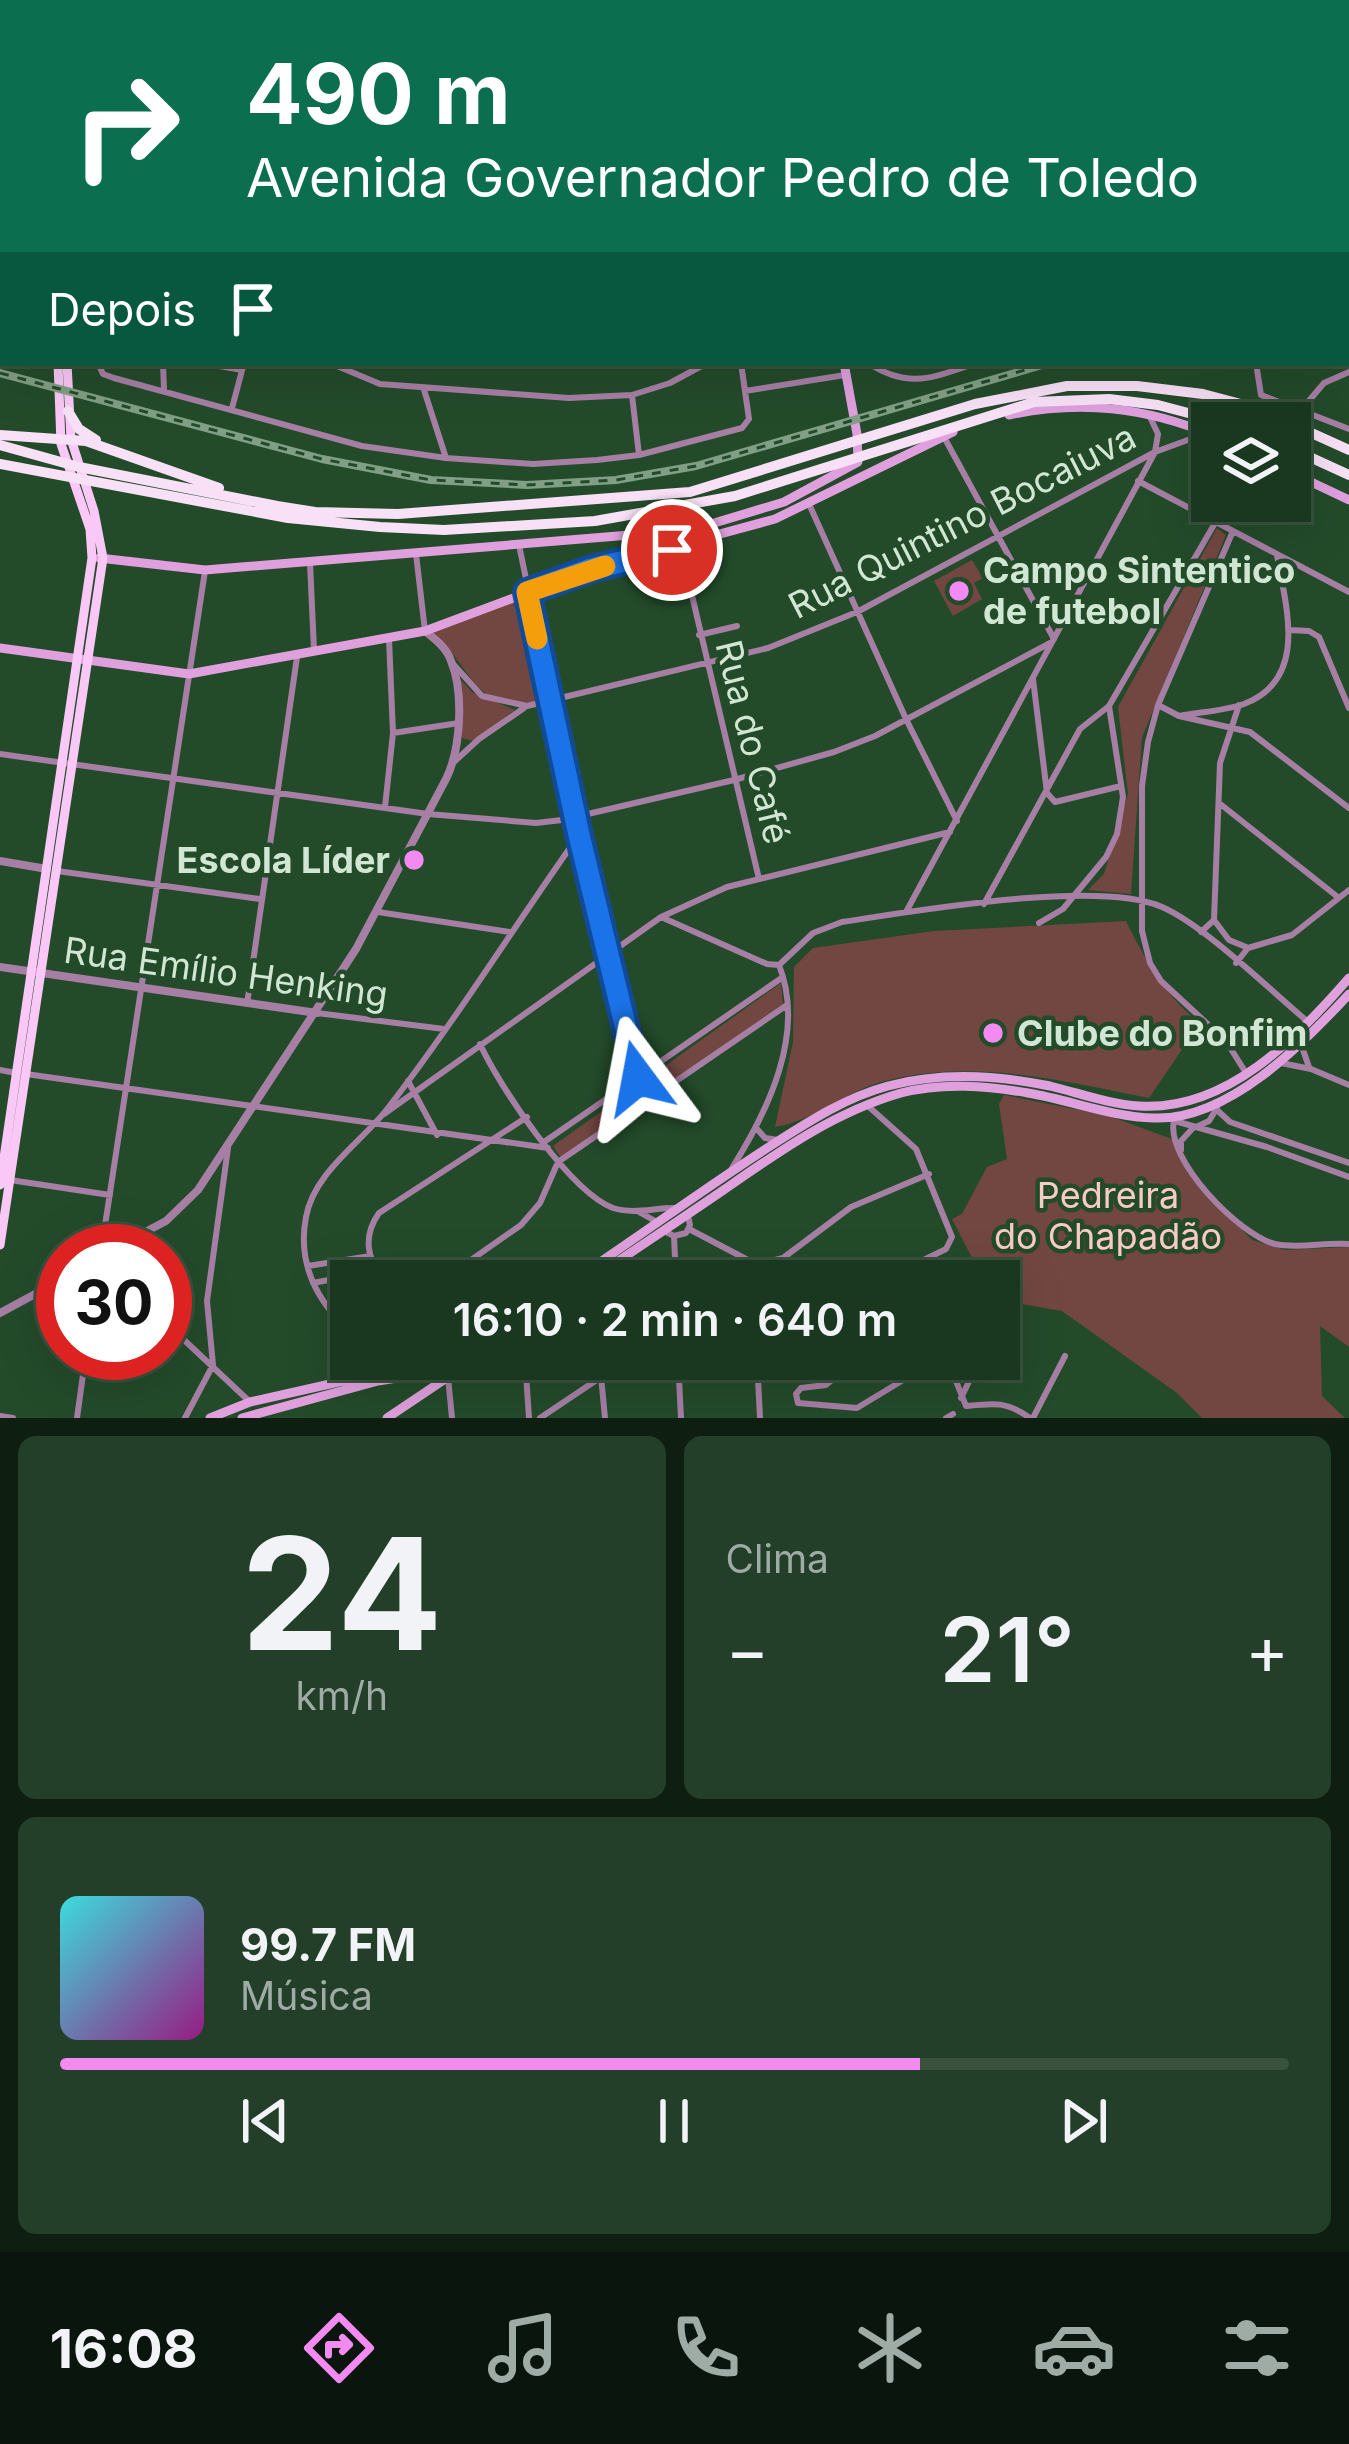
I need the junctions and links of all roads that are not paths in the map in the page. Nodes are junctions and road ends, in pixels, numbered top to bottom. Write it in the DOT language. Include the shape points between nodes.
graph roads {
  1 [pos="59,366"];
  2 [pos="67,366"];
  3 [pos="100,366"];
  4 [pos="163,366"];
  5 [pos="337,366"];
  6 [pos="701,366"];
  7 [pos="741,366"];
  8 [pos="874,366"];
  9 [pos="968,366"];
  10 [pos="1256,366"];
  11 [pos="243,367"];
  12 [pos="844,369"];
  13 [pos="1349,372"];
  14 [pos="63,377"];
  15 [pos="164,390"];
  16 [pos="424,390"];
  17 [pos="745,391"];
  18 [pos="632,394"];
  19 [pos="1279,402"];
  20 [pos="1308,402"];
  21 [pos="1088,405"];
  22 [pos="1017,406"];
  23 [pos="65,408"];
  24 [pos="232,408"];
  25 [pos="1002,410"];
  26 [pos="1149,414"];
  27 [pos="1191,414"];
  28 [pos="1311,414"];
  29 [pos="975,424"];
  30 [pos="1191,429"];
  31 [pos="1349,429"];
  32 [pos="0,435"];
  33 [pos="944,436"];
  34 [pos="66,439"];
  35 [pos="1191,439"];
  36 [pos="0,445"];
  37 [pos="115,449"];
  38 [pos="1349,450"];
  39 [pos="1155,452"];
  40 [pos="639,455"];
  41 [pos="446,458"];
  42 [pos="1311,458"];
  43 [pos="0,464"];
  44 [pos="1349,475"];
  45 [pos="1138,481"];
  46 [pos="1311,482"];
  47 [pos="820,486"];
  48 [pos="238,497"];
  49 [pos="1349,500"];
  50 [pos="809,504"];
  51 [pos="690,506"];
  52 [pos="649,514"];
  53 [pos="775,520"];
  54 [pos="1215,523"];
  55 [pos="1233,531"];
  56 [pos="677,532"];
  57 [pos="1000,537"];
  58 [pos="519,544"];
  59 [pos="676,549"];
  60 [pos="416,554"];
  61 [pos="1277,555"];
  62 [pos="98,558"];
  63 [pos="310,562"];
  64 [pos="205,570"];
  65 [pos="527,592"];
  66 [pos="1349,592"];
  67 [pos="857,612"];
  68 [pos="737,626"];
  69 [pos="1290,630"];
  70 [pos="425,631"];
  71 [pos="699,635"];
  72 [pos="389,639"];
  73 [pos="1053,640"];
  74 [pos="0,648"];
  75 [pos="314,654"];
  76 [pos="297,657"];
  77 [pos="81,660"];
  78 [pos="453,664"];
  79 [pos="706,664"];
  80 [pos="188,674"];
  81 [pos="1033,677"];
  82 [pos="551,703"];
  83 [pos="527,706"];
  84 [pos="1109,706"];
  85 [pos="1158,706"];
  86 [pos="1239,706"];
  87 [pos="1349,708"];
  88 [pos="1179,716"];
  89 [pos="906,718"];
  90 [pos="459,723"];
  91 [pos="1231,726"];
  92 [pos="393,733"];
  93 [pos="0,754"];
  94 [pos="454,762"];
  95 [pos="66,765"];
  96 [pos="172,778"];
  97 [pos="734,780"];
  98 [pos="1121,785"];
  99 [pos="277,792"];
  100 [pos="1047,793"];
  101 [pos="1220,802"];
  102 [pos="385,807"];
  103 [pos="1349,808"];
  104 [pos="428,814"];
  105 [pos="575,817"];
  106 [pos="957,821"];
  107 [pos="950,832"];
  108 [pos="579,835"];
  109 [pos="0,861"];
  110 [pos="52,870"];
  111 [pos="759,878"];
  112 [pos="155,883"];
  113 [pos="1345,892"];
  114 [pos="1072,896"];
  115 [pos="260,899"];
  116 [pos="1142,900"];
  117 [pos="984,904"];
  118 [pos="378,912"];
  119 [pos="907,912"];
  120 [pos="661,917"];
  121 [pos="1214,920"];
  122 [pos="1039,923"];
  123 [pos="510,932"];
  124 [pos="1200,932"];
  125 [pos="1248,948"];
  126 [pos="608,953"];
  127 [pos="1237,963"];
  128 [pos="779,965"];
  129 [pos="0,967"];
  130 [pos="37,972"];
  131 [pos="783,976"];
  132 [pos="1349,978"];
  133 [pos="141,986"];
  134 [pos="1346,995"];
  135 [pos="247,1004"];
  136 [pos="787,1005"];
  137 [pos="317,1013"];
  138 [pos="1310,1023"];
  139 [pos="444,1029"];
  140 [pos="480,1044"];
  141 [pos="1301,1044"];
  142 [pos="1281,1063"];
  143 [pos="416,1069"];
  144 [pos="0,1070"];
  145 [pos="1311,1070"];
  146 [pos="21,1073"];
  147 [pos="1246,1073"];
  148 [pos="638,1078"];
  149 [pos="408,1081"];
  150 [pos="427,1082"];
  151 [pos="1349,1084"];
  152 [pos="126,1088"];
  153 [pos="414,1092"];
  154 [pos="1205,1093"];
  155 [pos="1176,1102"];
  156 [pos="868,1106"];
  157 [pos="1216,1106"];
  158 [pos="254,1107"];
  159 [pos="384,1114"];
  160 [pos="527,1117"];
  161 [pos="1173,1119"];
  162 [pos="374,1124"];
  163 [pos="1195,1127"];
  164 [pos="757,1129"];
  165 [pos="437,1135"];
  166 [pos="462,1138"];
  167 [pos="779,1140"];
  168 [pos="492,1142"];
  169 [pos="229,1144"];
  170 [pos="546,1145"];
  171 [pos="1181,1154"];
  172 [pos="468,1157"];
  173 [pos="557,1162"];
  174 [pos="1349,1163"];
  175 [pos="728,1174"];
  176 [pos="929,1174"];
  177 [pos="1349,1177"];
  178 [pos="3,1181"];
  179 [pos="110,1195"];
  180 [pos="683,1211"];
  181 [pos="639,1212"];
  182 [pos="105,1224"];
  183 [pos="160,1224"];
  184 [pos="689,1228"];
  185 [pos="666,1231"];
  186 [pos="1349,1244"];
  187 [pos="0,1245"];
  188 [pos="370,1256"];
  189 [pos="372,1260"];
  190 [pos="471,1260"];
  191 [pos="611,1260"];
  192 [pos="621,1260"];
  193 [pos="672,1260"];
  194 [pos="745,1260"];
  195 [pos="775,1260"];
  196 [pos="921,1260"];
  197 [pos="308,1266"];
  198 [pos="330,1279"];
  199 [pos="313,1283"];
  200 [pos="36,1294"];
  201 [pos="330,1310"];
  202 [pos="0,1313"];
  203 [pos="192,1346"];
  204 [pos="1065,1356"];
  205 [pos="213,1365"];
  206 [pos="82,1380"];
  207 [pos="342,1380"];
  208 [pos="390,1380"];
  209 [pos="404,1380"];
  210 [pos="444,1380"];
  211 [pos="448,1380"];
  212 [pos="526,1380"];
  213 [pos="595,1380"];
  214 [pos="601,1380"];
  215 [pos="680,1380"];
  216 [pos="758,1380"];
  217 [pos="831,1380"];
  218 [pos="903,1380"];
  219 [pos="955,1380"];
  220 [pos="970,1380"];
  221 [pos="420,1397"];
  222 [pos="961,1398"];
  223 [pos="250,1402"];
  224 [pos="262,1415"];
  225 [pos="0,1416"];
  226 [pos="14,1418"];
  227 [pos="76,1418"];
  228 [pos="185,1418"];
  229 [pos="210,1418"];
  230 [pos="242,1418"];
  231 [pos="387,1418"];
  232 [pos="452,1418"];
  233 [pos="529,1418"];
  234 [pos="540,1418"];
  235 [pos="605,1418"];
  236 [pos="681,1418"];
  237 [pos="760,1418"];
  238 [pos="1031,1418"];
  1 -- 14 [label="main road"];
  2 -- 14 [label="main road"];
  3 -- 15 [label="street"];
  4 -- 15 [label="street"];
  5 -- 16 [label="street" via="380,385"];
  6 -- 18 [label="street"];
  7 -- 17 [label="street"];
  8 -- 9 [label="street" via="902,380"];
  10 -- 19 [label="street" via="1259,392"];
  11 -- 24 [label="street"];
  12 -- 17 [label="street"];
  12 -- 47 [label="main road" via="859,458"];
  13 -- 20 [label="street" via="1324,382"];
  14 -- 23 [label="main road"];
  15 -- 24 [label="street"];
  16 -- 18 [label="street"];
  16 -- 41 [label="street"];
  17 -- 40 [label="street" via="749,419 742,428"];
  18 -- 40 [label="street"];
  21 -- 22 [label="highway"];
  21 -- 26 [label="main road"];
  21 -- 29 [label="main road"];
  22 -- 25 [label="highway"];
  22 -- 27 [label="highway" via="1109,399"];
  23 -- 34 [label="main road"];
  23 -- 37 [label="highway" via="85,434"];
  24 -- 41 [label="street" via="362,446"];
  25 -- 29 [label="highway"];
  25 -- 51 [label="highway"];
  26 -- 30 [label="main road"];
  26 -- 39 [label="street"];
  28 -- 31 [label="street"];
  29 -- 33 [label="main road"];
  32 -- 34 [label="highway"];
  33 -- 50 [label="main road"];
  33 -- 57 [label="street"];
  34 -- 37 [label="highway"];
  34 -- 62 [label="main road"];
  35 -- 39 [label="street, Rua Quintino Bocaiuva"];
  36 -- 48 [label="highway"];
  37 -- 48 [label="highway"];
  38 -- 48 [label="highway" via="1256,408 1119,385 1034,390 654,497 398,514 315,512"];
  39 -- 45 [label="street"];
  39 -- 57 [label="street, Rua Quintino Bocaiuva"];
  40 -- 41 [label="street" via="533,464"];
  42 -- 44 [label="highway"];
  43 -- 52 [label="highway" via="362,526 460,529"];
  45 -- 54 [label="street"];
  45 -- 73 [label="street"];
  46 -- 49 [label="main road"];
  47 -- 53 [label="main road"];
  47 -- 56 [label="main road"];
  50 -- 53 [label="main road"];
  50 -- 67 [label="street"];
  51 -- 52 [label="highway"];
  51 -- 56 [label="highway"];
  52 -- 56 [label="highway"];
  53 -- 59 [label="main road"];
  54 -- 55 [label="street"];
  54 -- 84 [label="street"];
  55 -- 61 [label="street"];
  55 -- 85 [label="street"];
  56 -- 58 [label="main road"];
  56 -- 59 [label="highway"];
  57 -- 67 [label="street, Rua Quintino Bocaiuva"];
  57 -- 73 [label="street"];
  58 -- 60 [label="main road"];
  58 -- 65 [label="street"];
  59 -- 65 [label="main road"];
  59 -- 71 [label="street, Rua do Café"];
  60 -- 63 [label="main road"];
  60 -- 70 [label="street"];
  61 -- 66 [label="street"];
  61 -- 69 [label="street"];
  62 -- 64 [label="main road"];
  62 -- 77 [label="main road"];
  63 -- 64 [label="main road"];
  63 -- 75 [label="street"];
  64 -- 80 [label="street"];
  65 -- 70 [label="main road"];
  65 -- 82 [label="street"];
  67 -- 79 [label="street, Rua Quintino Bocaiuva" via="768,649"];
  67 -- 89 [label="street"];
  68 -- 71 [label="street"];
  69 -- 86 [label="street" via="1282,670"];
  69 -- 87 [label="street" via="1319,638"];
  70 -- 72 [label="main road"];
  70 -- 78 [label="street"];
  71 -- 79 [label="street, Rua do Café"];
  72 -- 75 [label="main road"];
  72 -- 92 [label="street"];
  73 -- 81 [label="street"];
  73 -- 89 [label="street"];
  74 -- 77 [label="main road"];
  75 -- 76 [label="main road"];
  76 -- 80 [label="main road"];
  76 -- 99 [label="street"];
  77 -- 80 [label="main road"];
  77 -- 95 [label="main road"];
  78 -- 83 [label="street" via="482,696"];
  78 -- 90 [label="street"];
  79 -- 82 [label="street, Rua Quintino Bocaiuva"];
  79 -- 97 [label="street, Rua do Café"];
  80 -- 96 [label="street"];
  81 -- 100 [label="street"];
  81 -- 106 [label="street"];
  82 -- 83 [label="street, Rua Quintino Bocaiuva"];
  82 -- 105 [label="street"];
  83 -- 94 [label="street"];
  84 -- 98 [label="street"];
  84 -- 100 [label="street" via="1080,729"];
  85 -- 88 [label="street"];
  85 -- 116 [label="street" via="1142,787"];
  86 -- 88 [label="street"];
  86 -- 91 [label="street"];
  88 -- 91 [label="street"];
  89 -- 97 [label="street" via="834,752"];
  89 -- 106 [label="street"];
  90 -- 92 [label="street"];
  90 -- 94 [label="street"];
  91 -- 101 [label="street"];
  91 -- 103 [label="street" via="1259,737"];
  92 -- 102 [label="street"];
  93 -- 95 [label="street"];
  94 -- 104 [label="street"];
  95 -- 96 [label="street"];
  95 -- 110 [label="main road"];
  96 -- 99 [label="street"];
  96 -- 112 [label="street"];
  97 -- 105 [label="street"];
  97 -- 111 [label="street, Rua do Café"];
  98 -- 100 [label="street" via="1055,802"];
  98 -- 114 [label="street" via="1117,834"];
  99 -- 102 [label="street"];
  99 -- 115 [label="street"];
  100 -- 117 [label="street"];
  101 -- 113 [label="street"];
  101 -- 121 [label="street"];
  102 -- 104 [label="street"];
  104 -- 105 [label="street" via="536,823"];
  104 -- 118 [label="street"];
  105 -- 108 [label="street"];
  106 -- 107 [label="street"];
  107 -- 111 [label="street"];
  107 -- 119 [label="street"];
  108 -- 123 [label="street"];
  108 -- 126 [label="street"];
  109 -- 110 [label="street"];
  110 -- 112 [label="street"];
  110 -- 130 [label="main road"];
  111 -- 120 [label="street"];
  112 -- 115 [label="street"];
  112 -- 133 [label="street"];
  113 -- 125 [label="street" via="1292,935"];
  114 -- 116 [label="street"];
  114 -- 117 [label="street"];
  114 -- 122 [label="street"];
  115 -- 135 [label="street"];
  116 -- 124 [label="street"];
  116 -- 147 [label="street" via="1145,946 1161,981 1226,1040"];
  117 -- 119 [label="street"];
  118 -- 123 [label="street"];
  118 -- 137 [label="street"];
  119 -- 128 [label="street" via="823,928"];
  120 -- 126 [label="street"];
  120 -- 128 [label="street"];
  121 -- 124 [label="street"];
  121 -- 125 [label="street"];
  123 -- 139 [label="street"];
  124 -- 127 [label="street"];
  125 -- 127 [label="street"];
  126 -- 140 [label="street"];
  126 -- 148 [label="street"];
  127 -- 138 [label="street"];
  128 -- 131 [label="street"];
  129 -- 130 [label="street, Rua Emílio Henking"];
  130 -- 133 [label="street, Rua Emílio Henking"];
  130 -- 146 [label="main road"];
  131 -- 136 [label="street"];
  131 -- 148 [label="street"];
  132 -- 134 [label="main road"];
  133 -- 135 [label="street, Rua Emílio Henking"];
  133 -- 152 [label="street"];
  134 -- 138 [label="main road"];
  134 -- 141 [label="main road"];
  135 -- 137 [label="street, Rua Emílio Henking"];
  136 -- 164 [label="street" via="779,1073"];
  136 -- 173 [label="street"];
  137 -- 139 [label="street, Rua Emílio Henking"];
  137 -- 158 [label="street"];
  138 -- 147 [label="main road"];
  139 -- 143 [label="street"];
  140 -- 150 [label="street"];
  140 -- 160 [label="street"];
  141 -- 142 [label="main road"];
  141 -- 145 [label="street"];
  142 -- 145 [label="street"];
  142 -- 157 [label="main road"];
  143 -- 149 [label="street"];
  143 -- 150 [label="street"];
  144 -- 146 [label="street"];
  145 -- 151 [label="street"];
  146 -- 152 [label="street"];
  146 -- 178 [label="main road"];
  147 -- 154 [label="main road"];
  148 -- 170 [label="street"];
  149 -- 153 [label="street"];
  149 -- 159 [label="street"];
  150 -- 153 [label="street"];
  152 -- 158 [label="street"];
  152 -- 179 [label="street"];
  153 -- 159 [label="street"];
  153 -- 165 [label="street"];
  154 -- 155 [label="main road"];
  154 -- 157 [label="main road"];
  155 -- 161 [label="main road"];
  155 -- 167 [label="main road" via="1142,1106 1027,1082 944,1076 860,1096"];
  156 -- 161 [label="main road" via="923,1089 988,1086"];
  156 -- 176 [label="street" via="903,1133"];
  156 -- 180 [label="main road" via="801,1137"];
  157 -- 161 [label="main road"];
  157 -- 163 [label="street" via="1210,1121"];
  157 -- 174 [label="street" via="1230,1122"];
  158 -- 162 [label="street"];
  158 -- 169 [label="street"];
  159 -- 162 [label="street"];
  160 -- 168 [label="street"];
  160 -- 170 [label="street"];
  161 -- 163 [label="street"];
  161 -- 171 [label="street"];
  162 -- 165 [label="street"];
  162 -- 197 [label="street" via="310,1202"];
  163 -- 171 [label="street"];
  163 -- 177 [label="street"];
  164 -- 167 [label="street"];
  164 -- 175 [label="street"];
  165 -- 166 [label="street"];
  166 -- 168 [label="street"];
  166 -- 172 [label="street"];
  167 -- 175 [label="main road"];
  168 -- 170 [label="street"];
  168 -- 172 [label="street"];
  169 -- 183 [label="street" via="178,1213"];
  169 -- 205 [label="street" via="207,1301"];
  170 -- 173 [label="street"];
  171 -- 186 [label="street" via="1244,1231 1286,1246"];
  172 -- 188 [label="street" via="379,1213 367,1239"];
  173 -- 181 [label="street" via="603,1203"];
  173 -- 190 [label="street" via="521,1225"];
  175 -- 180 [label="main road"];
  176 -- 195 [label="street" via="851,1207"];
  176 -- 196 [label="street" via="951,1244"];
  178 -- 179 [label="street"];
  178 -- 187 [label="main road"];
  179 -- 182 [label="street"];
  180 -- 181 [label="street"];
  180 -- 184 [label="street"];
  180 -- 185 [label="main road"];
  181 -- 185 [label="street"];
  184 -- 185 [label="street"];
  184 -- 194 [label="street"];
  185 -- 191 [label="main road"];
  185 -- 192 [label="main road"];
  185 -- 193 [label="street"];
  188 -- 189 [label="street"];
  188 -- 197 [label="street"];
  197 -- 199 [label="street"];
  198 -- 199 [label="street"];
  199 -- 201 [label="street"];
  200 -- 202 [label="street"];
  203 -- 205 [label="street"];
  204 -- 238 [label="street"];
  205 -- 223 [label="street"];
  205 -- 228 [label="street"];
  206 -- 227 [label="street"];
  207 -- 223 [label="main road"];
  208 -- 224 [label="main road"];
  209 -- 221 [label="main road"];
  210 -- 221 [label="main road"];
  211 -- 232 [label="street"];
  212 -- 233 [label="street"];
  213 -- 234 [label="street"];
  214 -- 235 [label="street"];
  215 -- 236 [label="street"];
  216 -- 237 [label="street"];
  217 -- 218 [label="street" via="801,1388 796,1401 857,1408"];
  219 -- 222 [label="street"];
  220 -- 222 [label="street"];
  221 -- 231 [label="main road"];
  222 -- 238 [label="street" via="966,1406 1009,1403"];
  223 -- 229 [label="main road"];
  224 -- 230 [label="main road"];
  225 -- 226 [label="street"];
}
